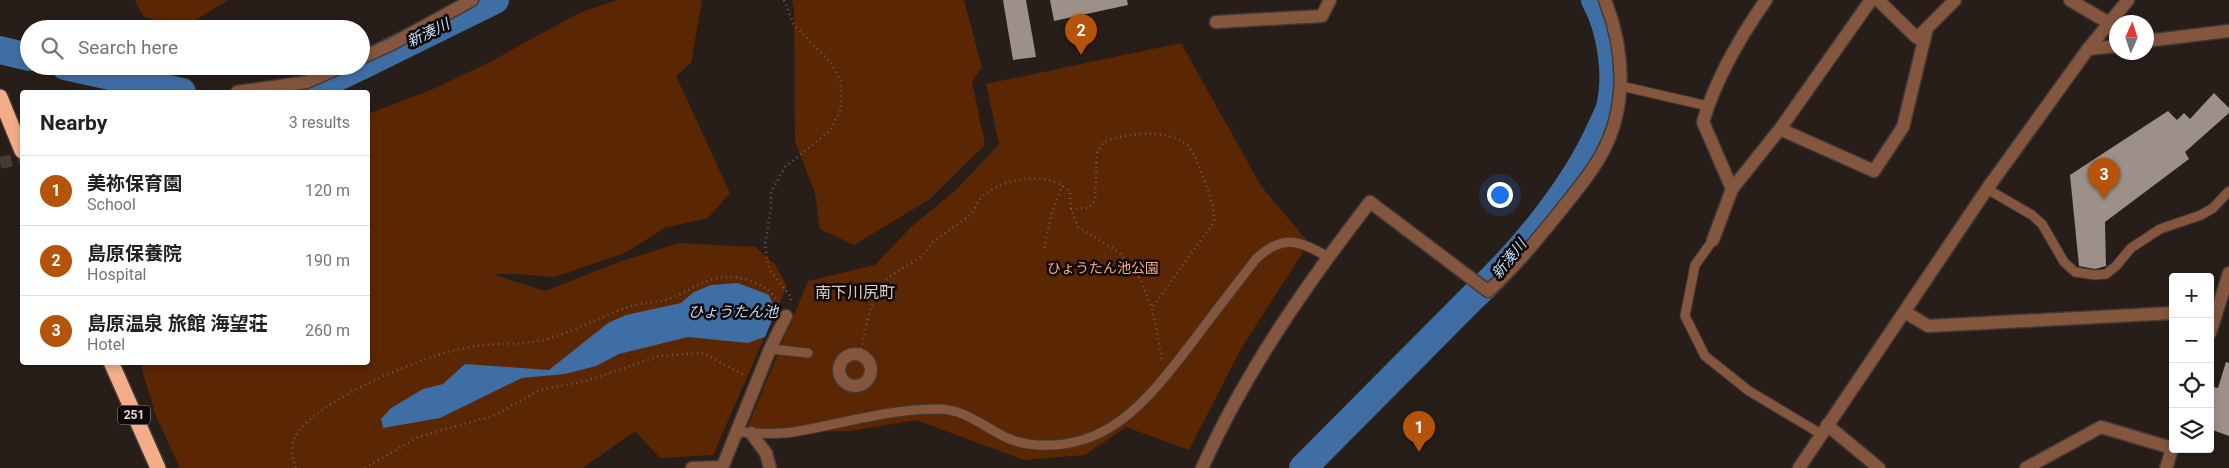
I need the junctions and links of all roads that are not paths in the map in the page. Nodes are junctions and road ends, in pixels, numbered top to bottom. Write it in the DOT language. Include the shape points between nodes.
graph roads {
  1 [pos="472,0"];
  2 [pos="1330,0"];
  3 [pos="1605,0"];
  4 [pos="1766,0"];
  5 [pos="1871,0"];
  6 [pos="1878,0"];
  7 [pos="1955,0"];
  8 [pos="2070,0"];
  9 [pos="2128,0"];
  10 [pos="2116,15"];
  11 [pos="1216,22"];
  12 [pos="2109,23"];
  13 [pos="1927,28"];
  14 [pos="2229,31"];
  15 [pos="2154,40"];
  16 [pos="2109,47"];
  17 [pos="2088,49"];
  18 [pos="370,54"];
  19 [pos="323,75"];
  20 [pos="1621,86"];
  21 [pos="251,90"];
  22 [pos="0,97"];
  23 [pos="1708,106"];
  24 [pos="1780,129"];
  25 [pos="20,146"];
  26 [pos="1732,189"];
  27 [pos="1987,189"];
  28 [pos="2229,191"];
  29 [pos="1713,240"];
  30 [pos="1328,256"];
  31 [pos="2229,274"];
  32 [pos="1905,312"];
  33 [pos="2219,312"];
  34 [pos="2169,313"];
  35 [pos="786,316"];
  36 [pos="2214,324"];
  37 [pos="770,349"];
  38 [pos="808,353"];
  39 [pos="112,365"];
  40 [pos="1824,430"];
  41 [pos="736,432"];
  42 [pos="750,433"];
  43 [pos="2169,446"];
  44 [pos="2170,453"];
  45 [pos="722,467"];
  46 [pos="158,468"];
  47 [pos="692,468"];
  48 [pos="770,468"];
  49 [pos="1202,468"];
  50 [pos="1799,468"];
  51 [pos="1879,468"];
  52 [pos="2026,468"];
  53 [pos="2166,468"];
  1 -- 18 [label="street"];
  2 -- 11 [label="street" via="1322,16"];
  3 -- 20 [label="street" via="1620,50"];
  4 -- 23 [label="street" via="1746,30"];
  5 -- 24 [label="street"];
  6 -- 13 [label="street" via="1917,38"];
  7 -- 13 [label="street"];
  8 -- 12 [label="street"];
  9 -- 10 [label="street"];
  12 -- 17 [label="street"];
  13 -- 24 [label="street" via="1903,128 1874,171"];
  14 -- 15 [label="street"];
  16 -- 17 [label="street"];
  17 -- 27 [label="street"];
  19 -- 21 [label="street" via="308,82"];
  20 -- 23 [label="lane"];
  20 -- 30 [label="street" via="1619,108 1600,157 1509,272 1485,289 1370,202"];
  22 -- 25 [label="highway"];
  23 -- 26 [label="street" via="1703,122"];
  24 -- 26 [label="street"];
  26 -- 29 [label="street"];
  27 -- 28 [label="lane" via="2042,224 2064,262 2074,272 2095,275 2106,274 2131,248 2160,229 2213,208"];
  27 -- 32 [label="street"];
  29 -- 40 [label="lane" via="1695,265 1685,316 1706,356 1749,391"];
  30 -- 42 [label="lane" via="1300,242 1283,242 1266,249 1150,395 1129,416 1078,442 1057,446 1027,444 1004,438 970,415 941,409 876,415 792,432"];
  30 -- 49 [label="street" via="1273,337"];
  31 -- 33 [label="street"];
  32 -- 34 [label="street" via="1928,326"];
  32 -- 40 [label="street"];
  33 -- 36 [label="street"];
  35 -- 37 [label="street"];
  37 -- 38 [label="lane"];
  37 -- 41 [label="street"];
  39 -- 46 [label="highway, 251"];
  40 -- 50 [label="street"];
  40 -- 51 [label="street"];
  41 -- 42 [label="lane"];
  41 -- 45 [label="street"];
  42 -- 48 [label="street" via="766,453"];
  43 -- 52 [label="street" via="2102,427"];
  44 -- 53 [label="street"];
  45 -- 47 [label="street"];
}
